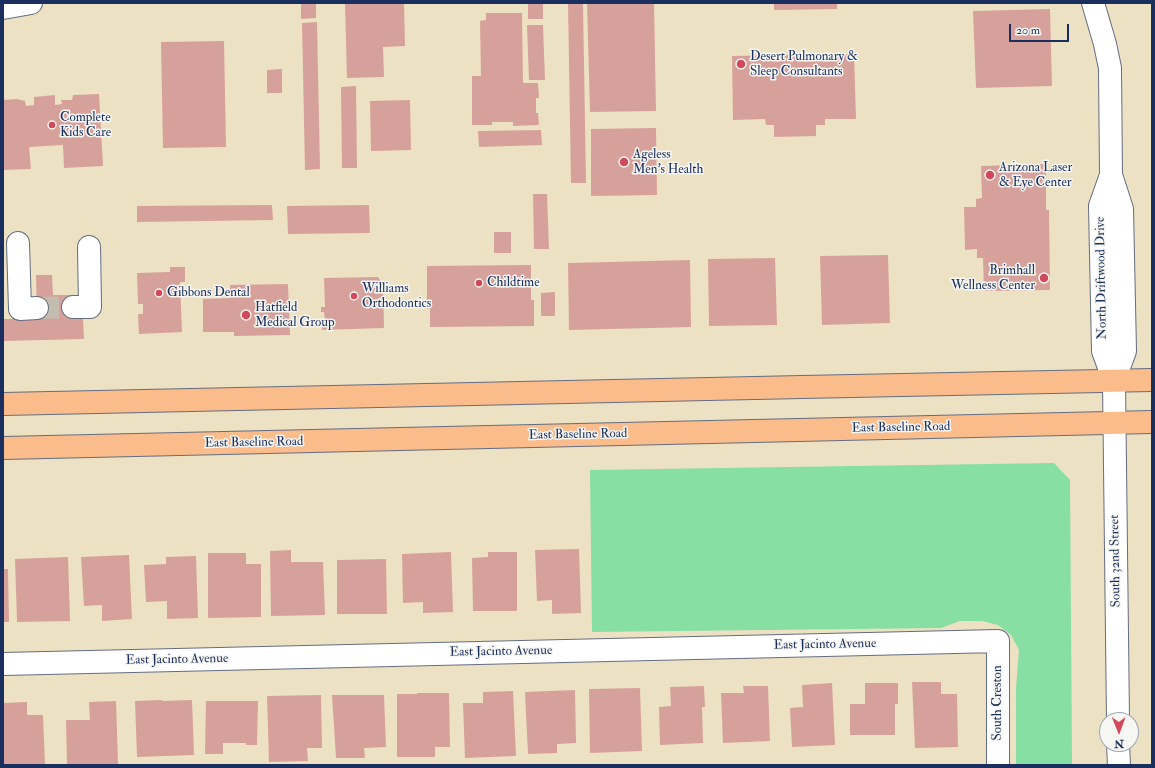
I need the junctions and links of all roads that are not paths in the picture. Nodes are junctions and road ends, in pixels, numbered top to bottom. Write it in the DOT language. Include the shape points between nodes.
graph roads {
  1 [pos="31,3"];
  2 [pos="1093,3"];
  3 [pos="3,8"];
  4 [pos="18,242"];
  5 [pos="89,247"];
  6 [pos="73,307"];
  7 [pos="37,308"];
  8 [pos="1152,380"];
  9 [pos="1114,381"];
  10 [pos="3,404"];
  11 [pos="1114,413"];
  12 [pos="1152,422"];
  13 [pos="3,448"];
  14 [pos="998,641"];
  15 [pos="3,664"];
  16 [pos="1118,712"];
  17 [pos="1118,752"];
  18 [pos="998,765"];
  19 [pos="1119,765"];
  1 -- 3 [label="street"];
  2 -- 9 [label="street, North Driftwood Drive" via="1110,68 1111,175 1100,206 1103,351"];
  4 -- 7 [label="street" via="20,309"];
  5 -- 6 [label="street" via="90,307"];
  8 -- 9 [label="main road"];
  9 -- 10 [label="main road"];
  9 -- 11 [label="street, North Driftwood Drive"];
  11 -- 12 [label="main road, East Baseline Road"];
  11 -- 13 [label="main road, East Baseline Road"];
  11 -- 16 [label="street, South 32nd Street"];
  14 -- 15 [label="street, East Jacinto Avenue"];
  14 -- 18 [label="street, South Creston"];
  17 -- 19 [label="street"];
}
